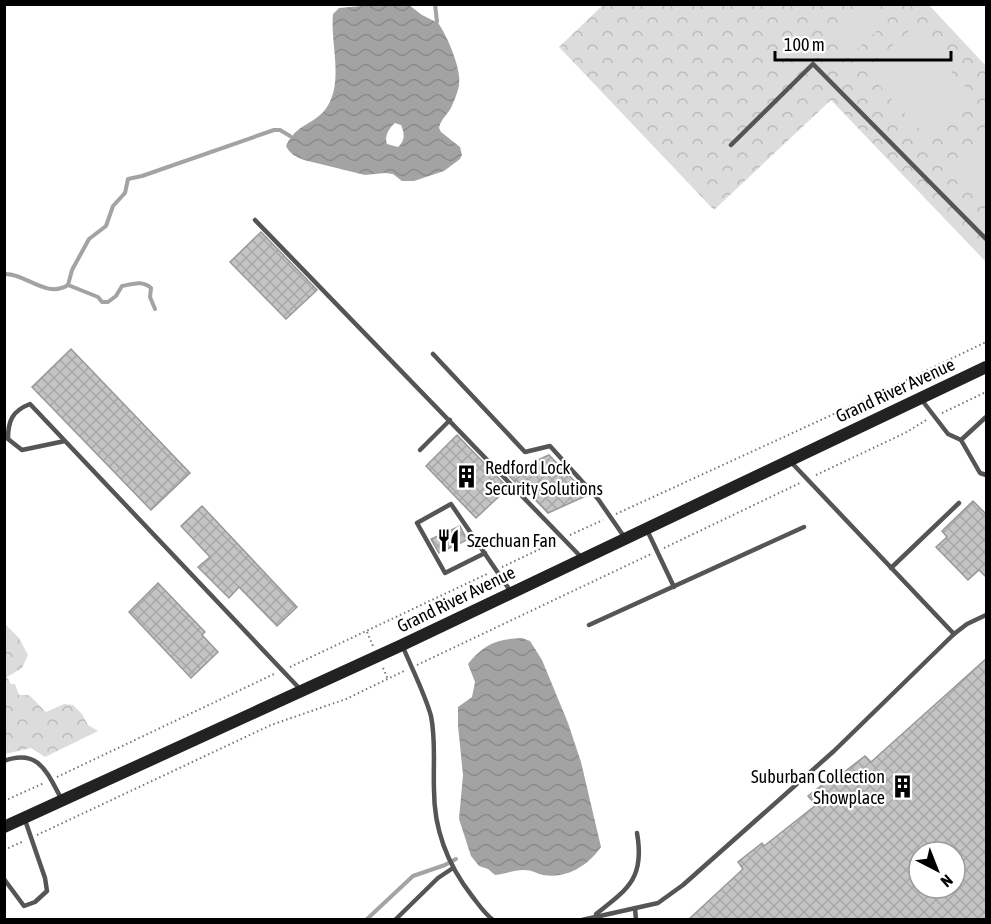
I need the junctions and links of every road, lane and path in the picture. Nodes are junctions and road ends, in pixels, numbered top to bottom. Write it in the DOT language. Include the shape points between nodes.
graph roads {
  1 [pos="731,145"];
  2 [pos="255,220"];
  3 [pos="987,239"];
  4 [pos="433,354"];
  5 [pos="987,367"];
  6 [pos="987,392"];
  7 [pos="920,398"];
  8 [pos="934,416"];
  9 [pos="987,417"];
  10 [pos="450,420"];
  11 [pos="961,440"];
  12 [pos="65,441"];
  13 [pos="420,450"];
  14 [pos="789,460"];
  15 [pos="987,475"];
  16 [pos="807,479"];
  17 [pos="959,503"];
  18 [pos="804,527"];
  19 [pos="646,528"];
  20 [pos="626,537"];
  21 [pos="657,551"];
  22 [pos="484,553"];
  23 [pos="582,558"];
  24 [pos="891,568"];
  25 [pos="674,587"];
  26 [pos="511,592"];
  27 [pos="987,615"];
  28 [pos="589,626"];
  29 [pos="954,634"];
  30 [pos="402,645"];
  31 [pos="411,668"];
  32 [pos="302,691"];
  33 [pos="4,761"];
  34 [pos="63,800"];
  35 [pos="24,818"];
  36 [pos="4,827"];
  37 [pos="638,833"];
  38 [pos="31,837"];
  39 [pos="4,850"];
  40 [pos="453,868"];
  41 [pos="4,879"];
  42 [pos="635,908"];
  43 [pos="593,917"];
  44 [pos="395,920"];
  45 [pos="494,920"];
  46 [pos="582,920"];
  47 [pos="636,920"];
  1 -- 3 [label="lane" via="813,64"];
  2 -- 10 [label="lane"];
  4 -- 20 [label="lane" via="525,452 550,446"];
  5 -- 7 [label="main road, Grand River Avenue"];
  6 -- 8 [label="path"];
  7 -- 8 [label="lane"];
  7 -- 14 [label="main road, Grand River Avenue"];
  8 -- 11 [label="lane" via="948,434"];
  8 -- 16 [label="path"];
  9 -- 11 [label="lane"];
  10 -- 13 [label="lane"];
  10 -- 23 [label="lane"];
  11 -- 15 [label="lane" via="980,473"];
  12 -- 12 [label="lane" via="30,404 12,415 8,439 22,450"];
  12 -- 32 [label="lane"];
  14 -- 16 [label="lane"];
  14 -- 19 [label="main road, Grand River Avenue"];
  16 -- 21 [label="path"];
  16 -- 24 [label="lane"];
  17 -- 24 [label="lane"];
  18 -- 25 [label="lane"];
  19 -- 20 [label="main road, Grand River Avenue"];
  19 -- 21 [label="lane"];
  20 -- 23 [label="main road, Grand River Avenue"];
  21 -- 25 [label="lane"];
  21 -- 31 [label="path"];
  22 -- 22 [label="lane" via="451,504 417,523 445,573"];
  22 -- 26 [label="lane"];
  23 -- 26 [label="main road, Grand River Avenue"];
  24 -- 29 [label="lane"];
  25 -- 28 [label="lane"];
  26 -- 30 [label="main road, Grand River Avenue"];
  27 -- 29 [label="lane"];
  29 -- 42 [label="lane" via="834,751 682,885 658,903"];
  30 -- 31 [label="lane"];
  30 -- 32 [label="main road, Grand River Avenue"];
  31 -- 38 [label="path" via="346,699 272,725"];
  31 -- 40 [label="lane" via="430,715 437,823 444,852"];
  32 -- 34 [label="main road, Grand River Avenue"];
  33 -- 34 [label="lane" via="25,757 34,760 48,774"];
  34 -- 35 [label="main road, Grand River Avenue"];
  35 -- 36 [label="main road, Grand River Avenue"];
  35 -- 38 [label="lane"];
  37 -- 43 [label="lane" via="641,853 635,876 618,897"];
  38 -- 39 [label="path"];
  38 -- 41 [label="lane" via="47,891 24,906"];
  40 -- 44 [label="lane"];
  40 -- 45 [label="lane"];
  42 -- 43 [label="lane"];
  42 -- 47 [label="lane"];
  43 -- 46 [label="lane"];
}
